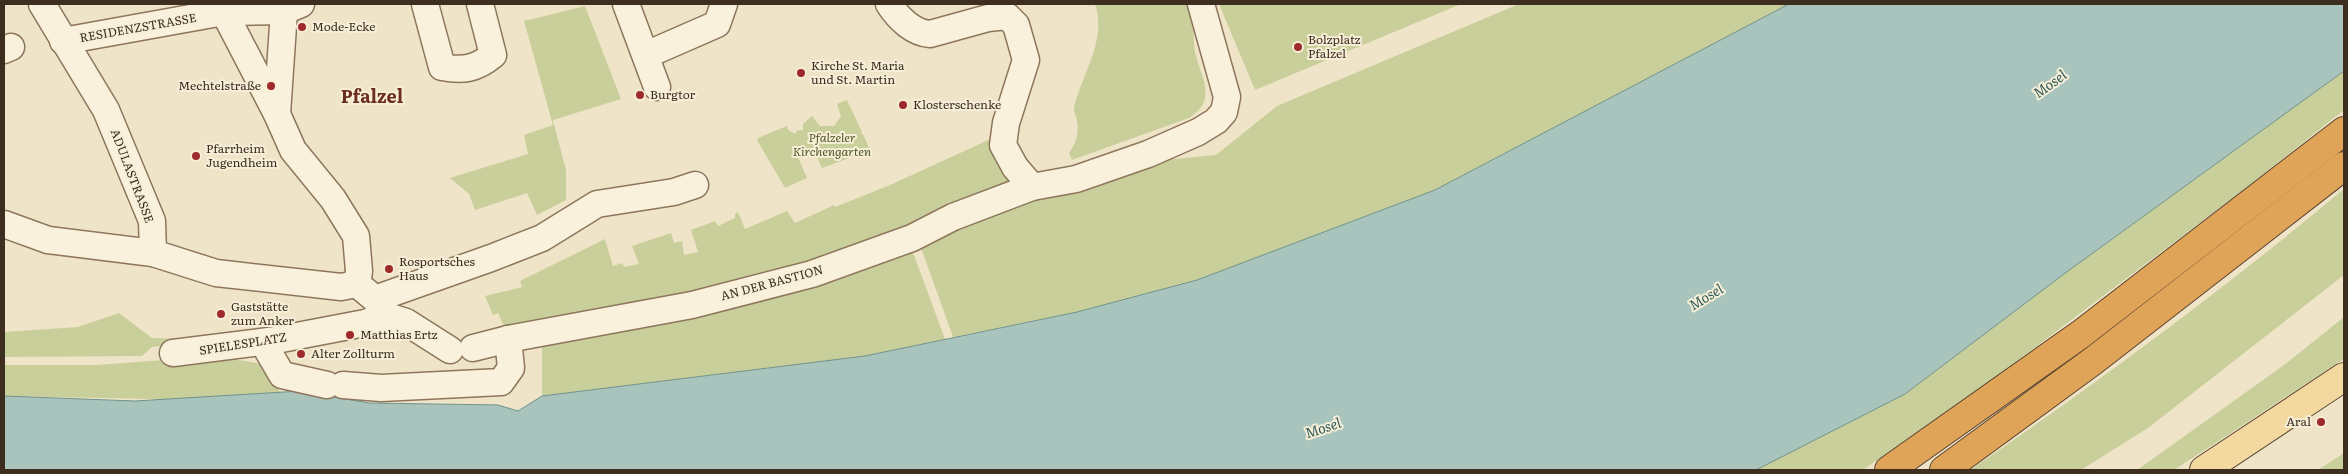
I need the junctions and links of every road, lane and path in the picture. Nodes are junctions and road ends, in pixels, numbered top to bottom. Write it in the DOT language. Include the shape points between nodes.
graph roads {
  1 [pos="42,4"];
  2 [pos="425,4"];
  3 [pos="480,4"];
  4 [pos="626,4"];
  5 [pos="889,4"];
  6 [pos="1201,4"];
  7 [pos="293,7"];
  8 [pos="224,12"];
  9 [pos="721,14"];
  10 [pos="63,41"];
  11 [pos="646,55"];
  12 [pos="657,87"];
  13 [pos="277,114"];
  14 [pos="2344,131"];
  15 [pos="2344,166"];
  16 [pos="695,184"];
  17 [pos="1032,187"];
  18 [pos="4,224"];
  19 [pos="153,253"];
  20 [pos="373,300"];
  21 [pos="508,339"];
  22 [pos="276,340"];
  23 [pos="173,354"];
  24 [pos="2344,377"];
  25 [pos="1889,470"];
  26 [pos="1944,470"];
  27 [pos="2204,470"];
  1 -- 10 [label="street, ADULASTRASSE"];
  2 -- 3 [label="street" via="442,67 456,70 472,69 493,56"];
  4 -- 11 [label="street"];
  5 -- 17 [label="street" via="900,18 924,34 1007,16 1016,25 1026,60 1006,123 1004,146 1015,167"];
  6 -- 17 [label="street, AN DER BASTION" via="1227,97 1224,112 1216,121 1144,156 1076,179"];
  7 -- 8 [label="street, RESIDENZSTRASSE"];
  7 -- 13 [label="street"];
  8 -- 10 [label="street, RESIDENZSTRASSE"];
  8 -- 13 [label="street"];
  9 -- 11 [label="street"];
  10 -- 19 [label="street, ADULASTRASSE" via="106,110 152,221"];
  11 -- 12 [label="street"];
  13 -- 20 [label="street" via="293,150 333,200 356,236 359,271"];
  14 -- 25 [label="highway" via="2081,334"];
  15 -- 26 [label="highway" via="2093,361"];
  16 -- 20 [label="street" via="674,192 597,204 542,238"];
  17 -- 21 [label="street, AN DER BASTION" via="953,217 912,238 812,274 692,305"];
  18 -- 19 [label="street" via="48,240"];
  19 -- 20 [label="street" via="216,274 341,287"];
  20 -- 21 [label="street" via="406,322 462,349"];
  20 -- 22 [label="street, SPIELESPLATZ" via="365,323"];
  21 -- 22 [label="street" via="511,368 500,382 381,388 335,385 282,375 268,351"];
  22 -- 23 [label="street, SPIELESPLATZ"];
  24 -- 27 [label="main road"];
}
